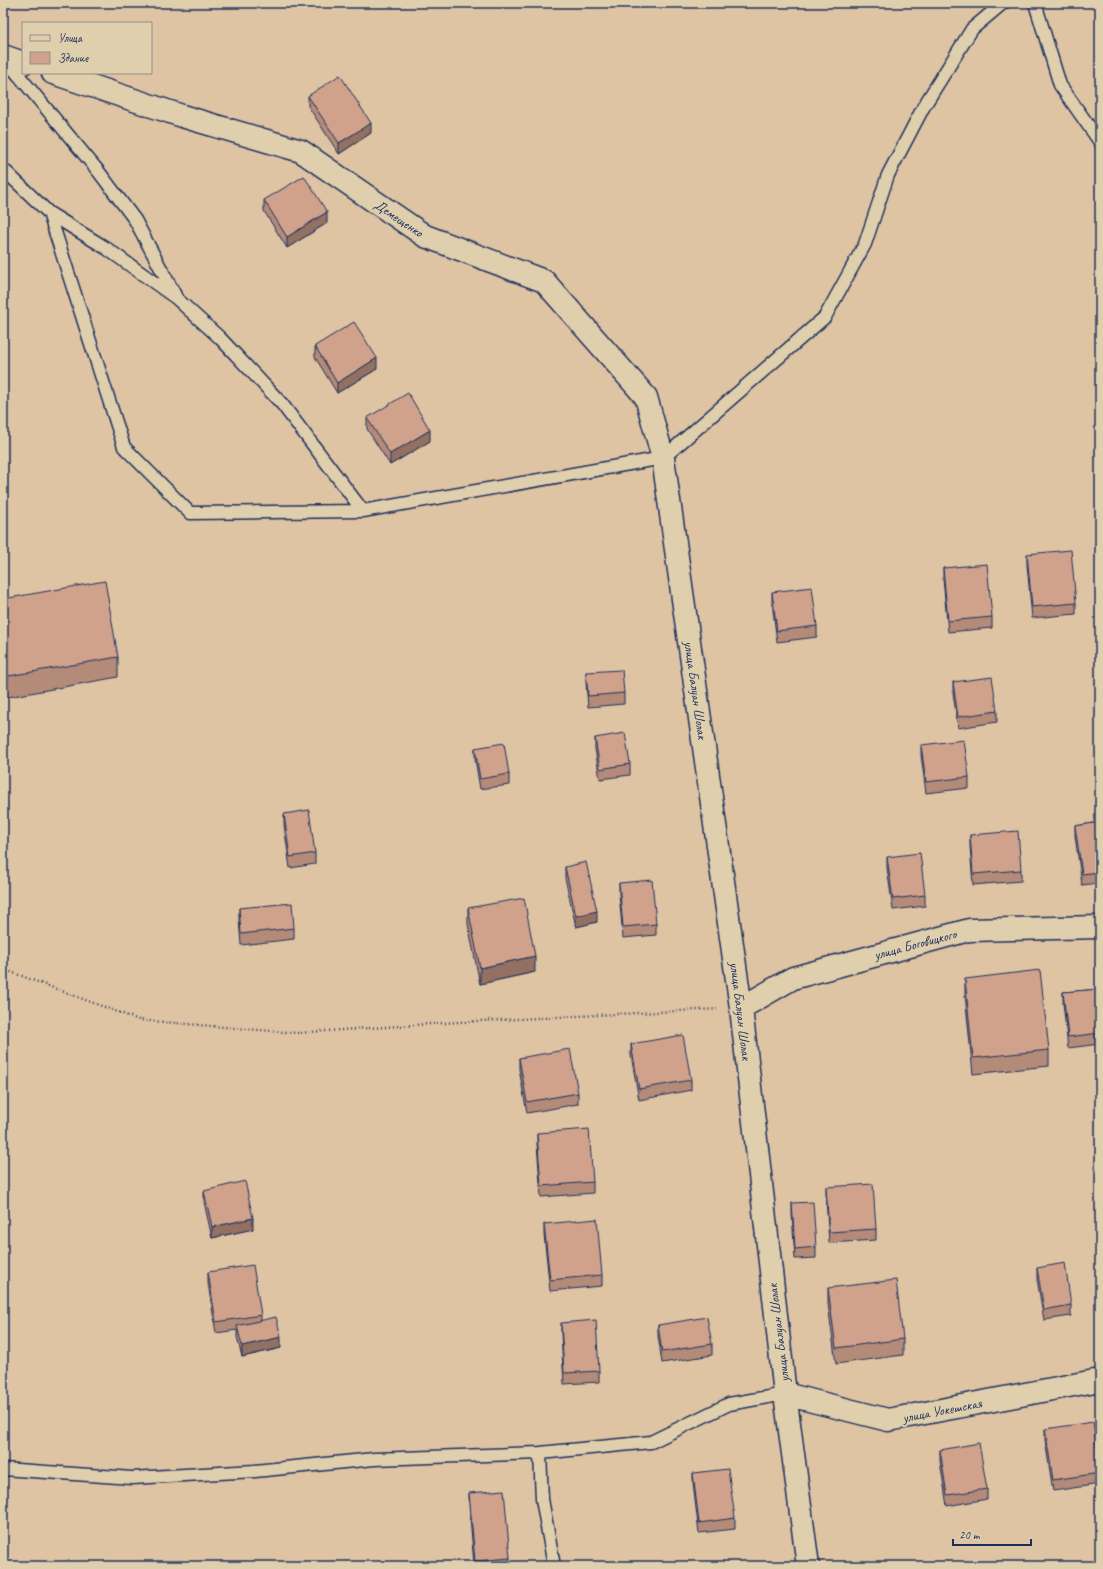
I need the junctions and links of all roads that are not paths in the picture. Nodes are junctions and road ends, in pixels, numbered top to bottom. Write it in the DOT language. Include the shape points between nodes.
graph roads {
  1 [pos="1003,3"];
  2 [pos="1035,3"];
  3 [pos="3,57"];
  4 [pos="22,63"];
  5 [pos="56,74"];
  6 [pos="1100,142"];
  7 [pos="3,169"];
  8 [pos="49,213"];
  9 [pos="176,298"];
  10 [pos="664,458"];
  11 [pos="363,511"];
  12 [pos="1100,927"];
  13 [pos="741,1008"];
  14 [pos="1100,1380"];
  15 [pos="785,1394"];
  16 [pos="540,1453"];
  17 [pos="3,1469"];
  18 [pos="554,1566"];
  19 [pos="808,1566"];
  1 -- 10 [label="lane" via="972,29 924,106 888,175 865,244 825,317"];
  2 -- 6 [label="lane" via="1060,85"];
  3 -- 4 [label="street"];
  3 -- 9 [label="lane" via="99,172 135,220"];
  5 -- 10 [label="street, Демещенко" via="182,116 301,151 425,236 544,281 646,396"];
  7 -- 8 [label="lane"];
  8 -- 9 [label="lane" via="106,248"];
  8 -- 11 [label="lane" via="124,447 190,513"];
  9 -- 11 [label="lane" via="220,338 282,404"];
  10 -- 11 [label="lane"];
  10 -- 13 [label="street, улица Балуан Шолак"];
  12 -- 13 [label="street, улица Боговицкого" via="969,930 793,978"];
  13 -- 15 [label="street, улица Балуан Шолак"];
  14 -- 15 [label="street, улица Уокешская" via="888,1420"];
  15 -- 16 [label="lane" via="729,1404 651,1442"];
  15 -- 19 [label="street, улица Балуан Шолак"];
  16 -- 17 [label="lane" via="374,1459 255,1471 132,1478"];
  16 -- 18 [label="lane" via="542,1499"];
}
